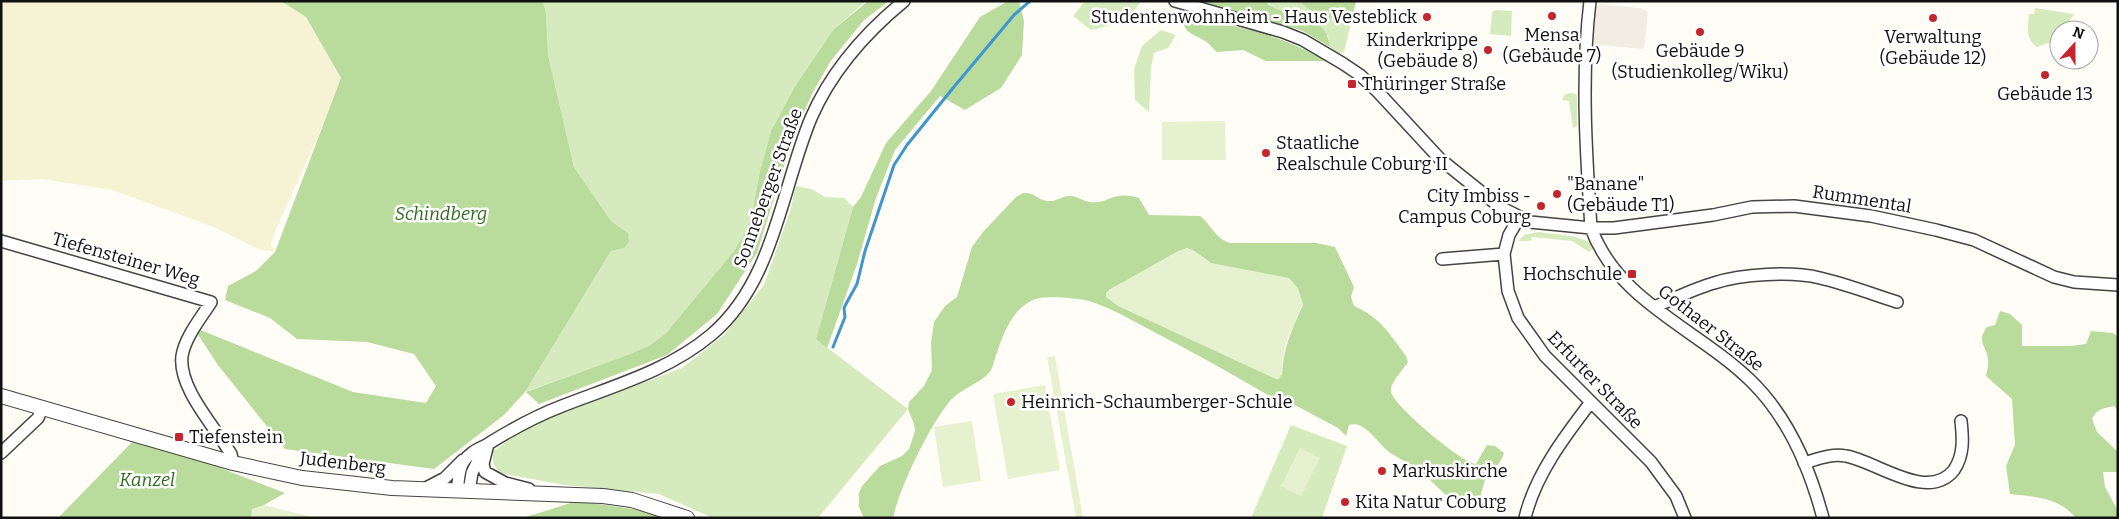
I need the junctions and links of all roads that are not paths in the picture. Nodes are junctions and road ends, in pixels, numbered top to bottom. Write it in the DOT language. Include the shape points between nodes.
graph roads {
  1 [pos="904,1"];
  2 [pos="1175,1"];
  3 [pos="1590,1"];
  4 [pos="1518,218"];
  5 [pos="1591,228"];
  6 [pos="1,241"];
  7 [pos="1504,254"];
  8 [pos="1442,259"];
  9 [pos="2118,285"];
  10 [pos="1897,302"];
  11 [pos="1654,307"];
  12 [pos="1,396"];
  13 [pos="1591,402"];
  14 [pos="42,408"];
  15 [pos="1961,422"];
  16 [pos="488,444"];
  17 [pos="1,452"];
  18 [pos="470,454"];
  19 [pos="233,463"];
  20 [pos="1804,463"];
  21 [pos="424,489"];
  22 [pos="463,491"];
  23 [pos="548,494"];
  24 [pos="687,518"];
  25 [pos="1525,518"];
  26 [pos="1685,518"];
  27 [pos="1823,518"];
  1 -- 16 [label="street, Sonneberger Straße" via="850,54 818,103 765,257 743,299 719,328 682,357 521,424"];
  2 -- 4 [label="street" via="1283,32 1342,63 1378,92 1440,159"];
  3 -- 5 [label="street" via="1585,42 1585,133"];
  4 -- 5 [label="street" via="1542,225"];
  4 -- 7 [label="street, Erfurter Straße"];
  5 -- 9 [label="street, Rummental" via="1693,218 1752,207 1794,206 1871,216 1936,230 1974,240 2054,277"];
  5 -- 11 [label="street, Gothaer Straße" via="1606,259"];
  6 -- 19 [label="street, Tiefensteiner Weg" via="211,302 192,332 184,351 182,368 194,398 231,454"];
  7 -- 8 [label="street"];
  7 -- 13 [label="street, Erfurter Straße" via="1508,291 1518,318 1545,356"];
  10 -- 11 [label="street" via="1820,278 1765,275 1741,276 1714,283"];
  11 -- 20 [label="street, Gothaer Straße" via="1751,381 1780,417"];
  12 -- 14 [label="street, Judenberg"];
  13 -- 25 [label="street" via="1538,483"];
  13 -- 26 [label="street, Erfurter Straße" via="1650,462 1676,496"];
  14 -- 17 [label="street" via="38,418"];
  14 -- 19 [label="street, Judenberg"];
  15 -- 20 [label="street" via="1963,436 1958,463 1949,476 1936,482 1901,478 1868,463 1839,455"];
  16 -- 18 [label="street, Sonneberger Straße"];
  16 -- 22 [label="street, Sonneberger Straße"];
  16 -- 23 [label="street" via="483,464 485,472 505,483"];
  18 -- 21 [label="street, Sonneberger Straße" via="445,478"];
  18 -- 22 [label="street" via="460,470"];
  19 -- 21 [label="street, Judenberg" via="302,478"];
  20 -- 27 [label="street, Gothaer Straße"];
  21 -- 22 [label="street, Judenberg"];
  22 -- 23 [label="street, Judenberg"];
  23 -- 24 [label="street, Judenberg" via="632,500"];
}
